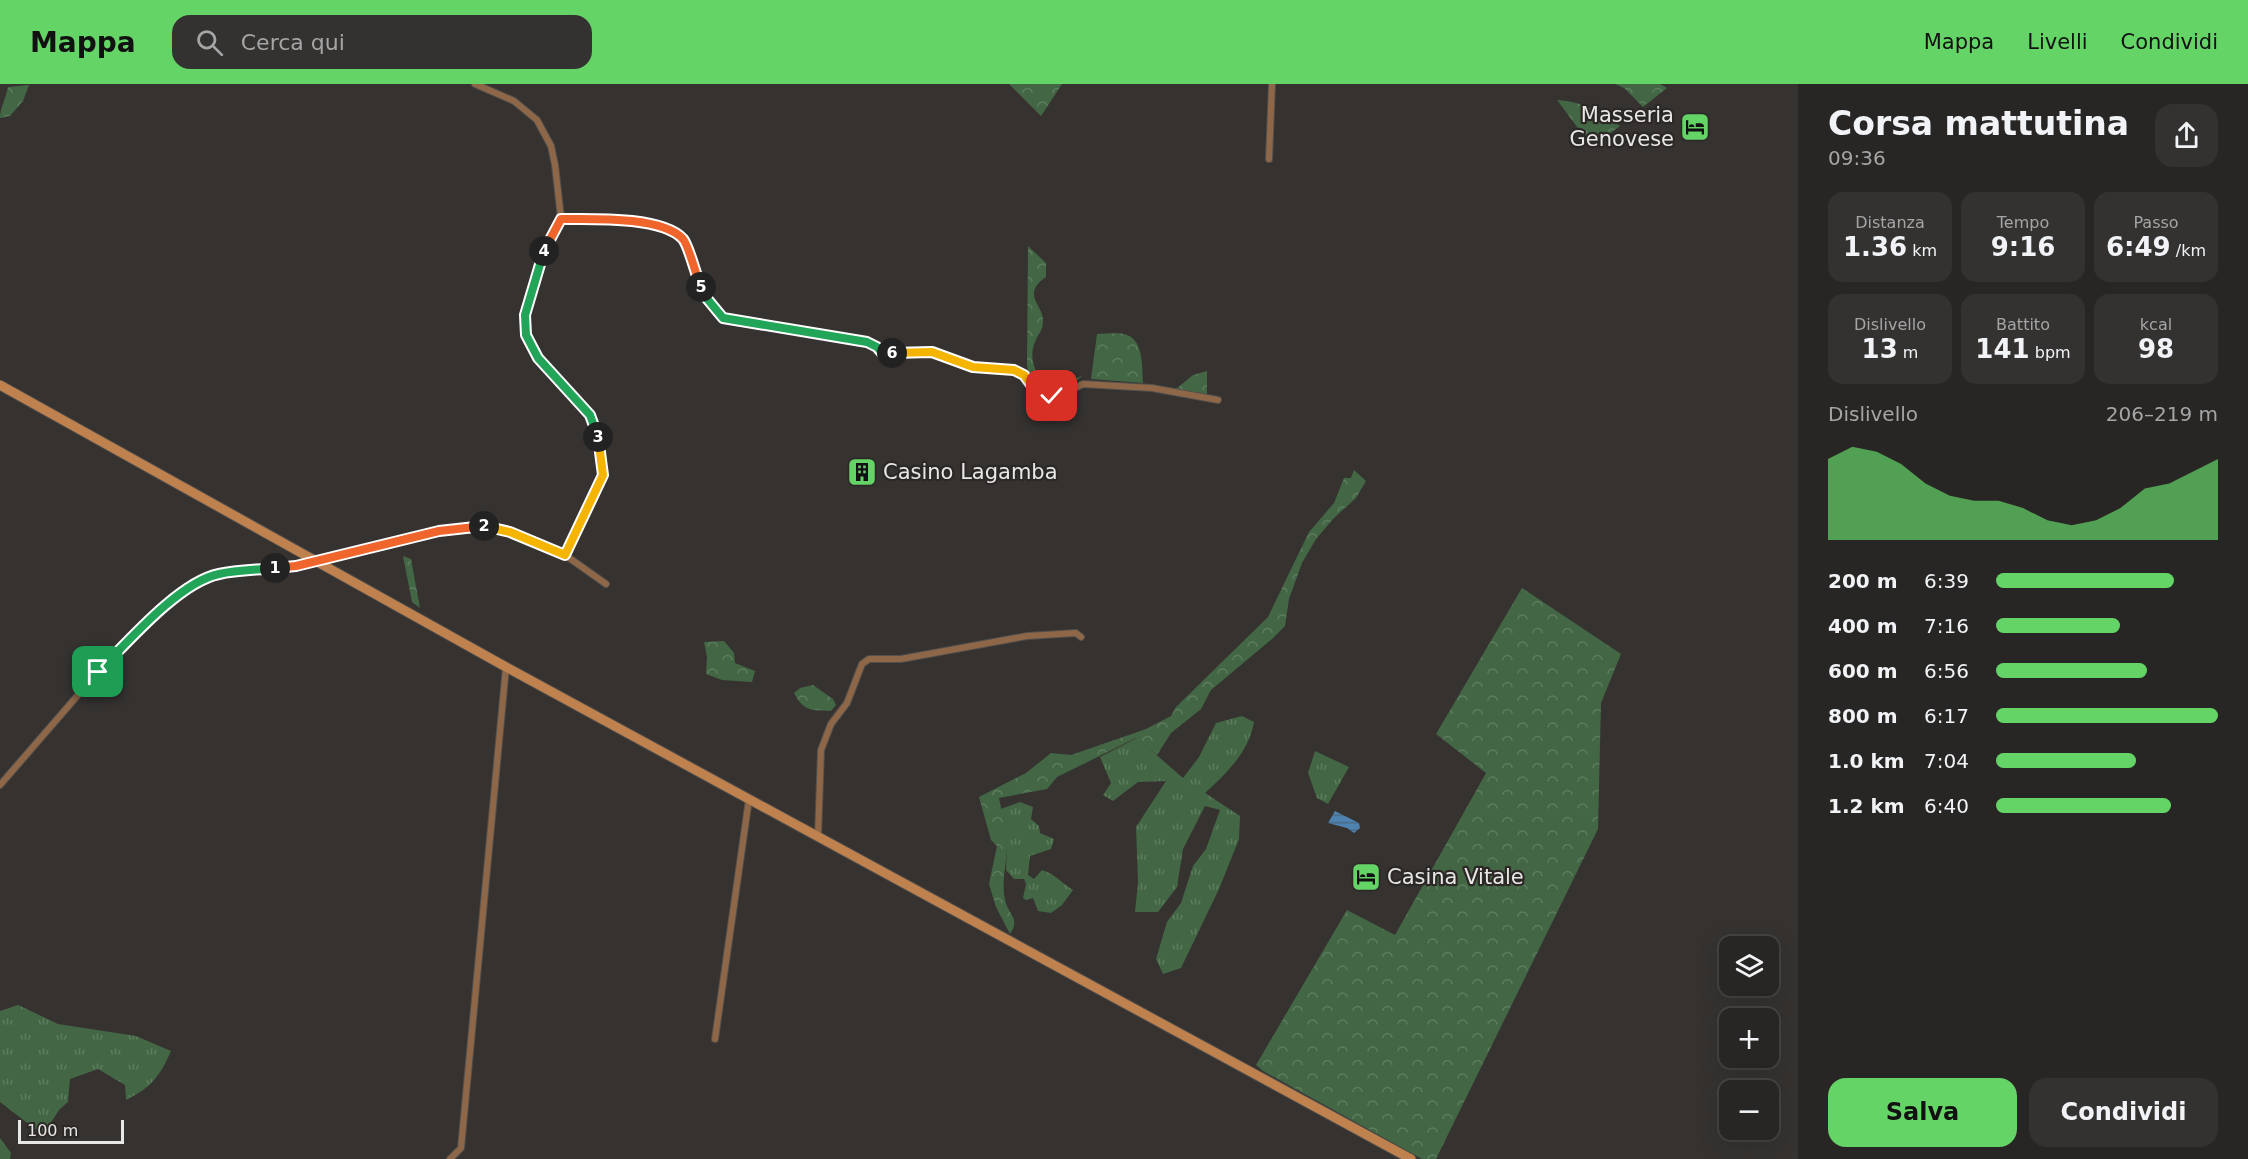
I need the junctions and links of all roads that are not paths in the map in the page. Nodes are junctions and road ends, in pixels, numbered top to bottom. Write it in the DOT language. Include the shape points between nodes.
graph roads {
  1 [pos="475,84"];
  2 [pos="1272,84"];
  3 [pos="1269,159"];
  4 [pos="561,219"];
  5 [pos="0,385"];
  6 [pos="1218,400"];
  7 [pos="565,555"];
  8 [pos="315,561"];
  9 [pos="606,584"];
  10 [pos="1081,637"];
  11 [pos="506,667"];
  12 [pos="0,785"];
  13 [pos="749,799"];
  14 [pos="818,837"];
  15 [pos="715,1039"];
  16 [pos="450,1159"];
  17 [pos="1411,1159"];
  1 -- 4 [label="street" via="514,101 537,120 551,146"];
  2 -- 3 [label="street"];
  4 -- 6 [label="street" via="616,220 673,231 687,246 704,295 723,318 732,321 867,342 883,354 932,352 973,367 1014,370 1024,375 1037,393 1052,396 1083,384 1152,388"];
  4 -- 7 [label="street" via="540,257 525,315 526,335 538,358 590,415 597,431 603,475"];
  5 -- 8 [label="main road"];
  7 -- 8 [label="street" via="489,525 439,531"];
  7 -- 9 [label="street"];
  8 -- 11 [label="main road"];
  8 -- 12 [label="street" via="217,574 185,590 98,672"];
  10 -- 14 [label="street" via="1076,633 1027,636 902,659 869,659 862,664 821,750"];
  11 -- 13 [label="main road"];
  11 -- 16 [label="street" via="460,1148"];
  13 -- 14 [label="main road"];
  13 -- 15 [label="street"];
  14 -- 17 [label="main road"];
}
